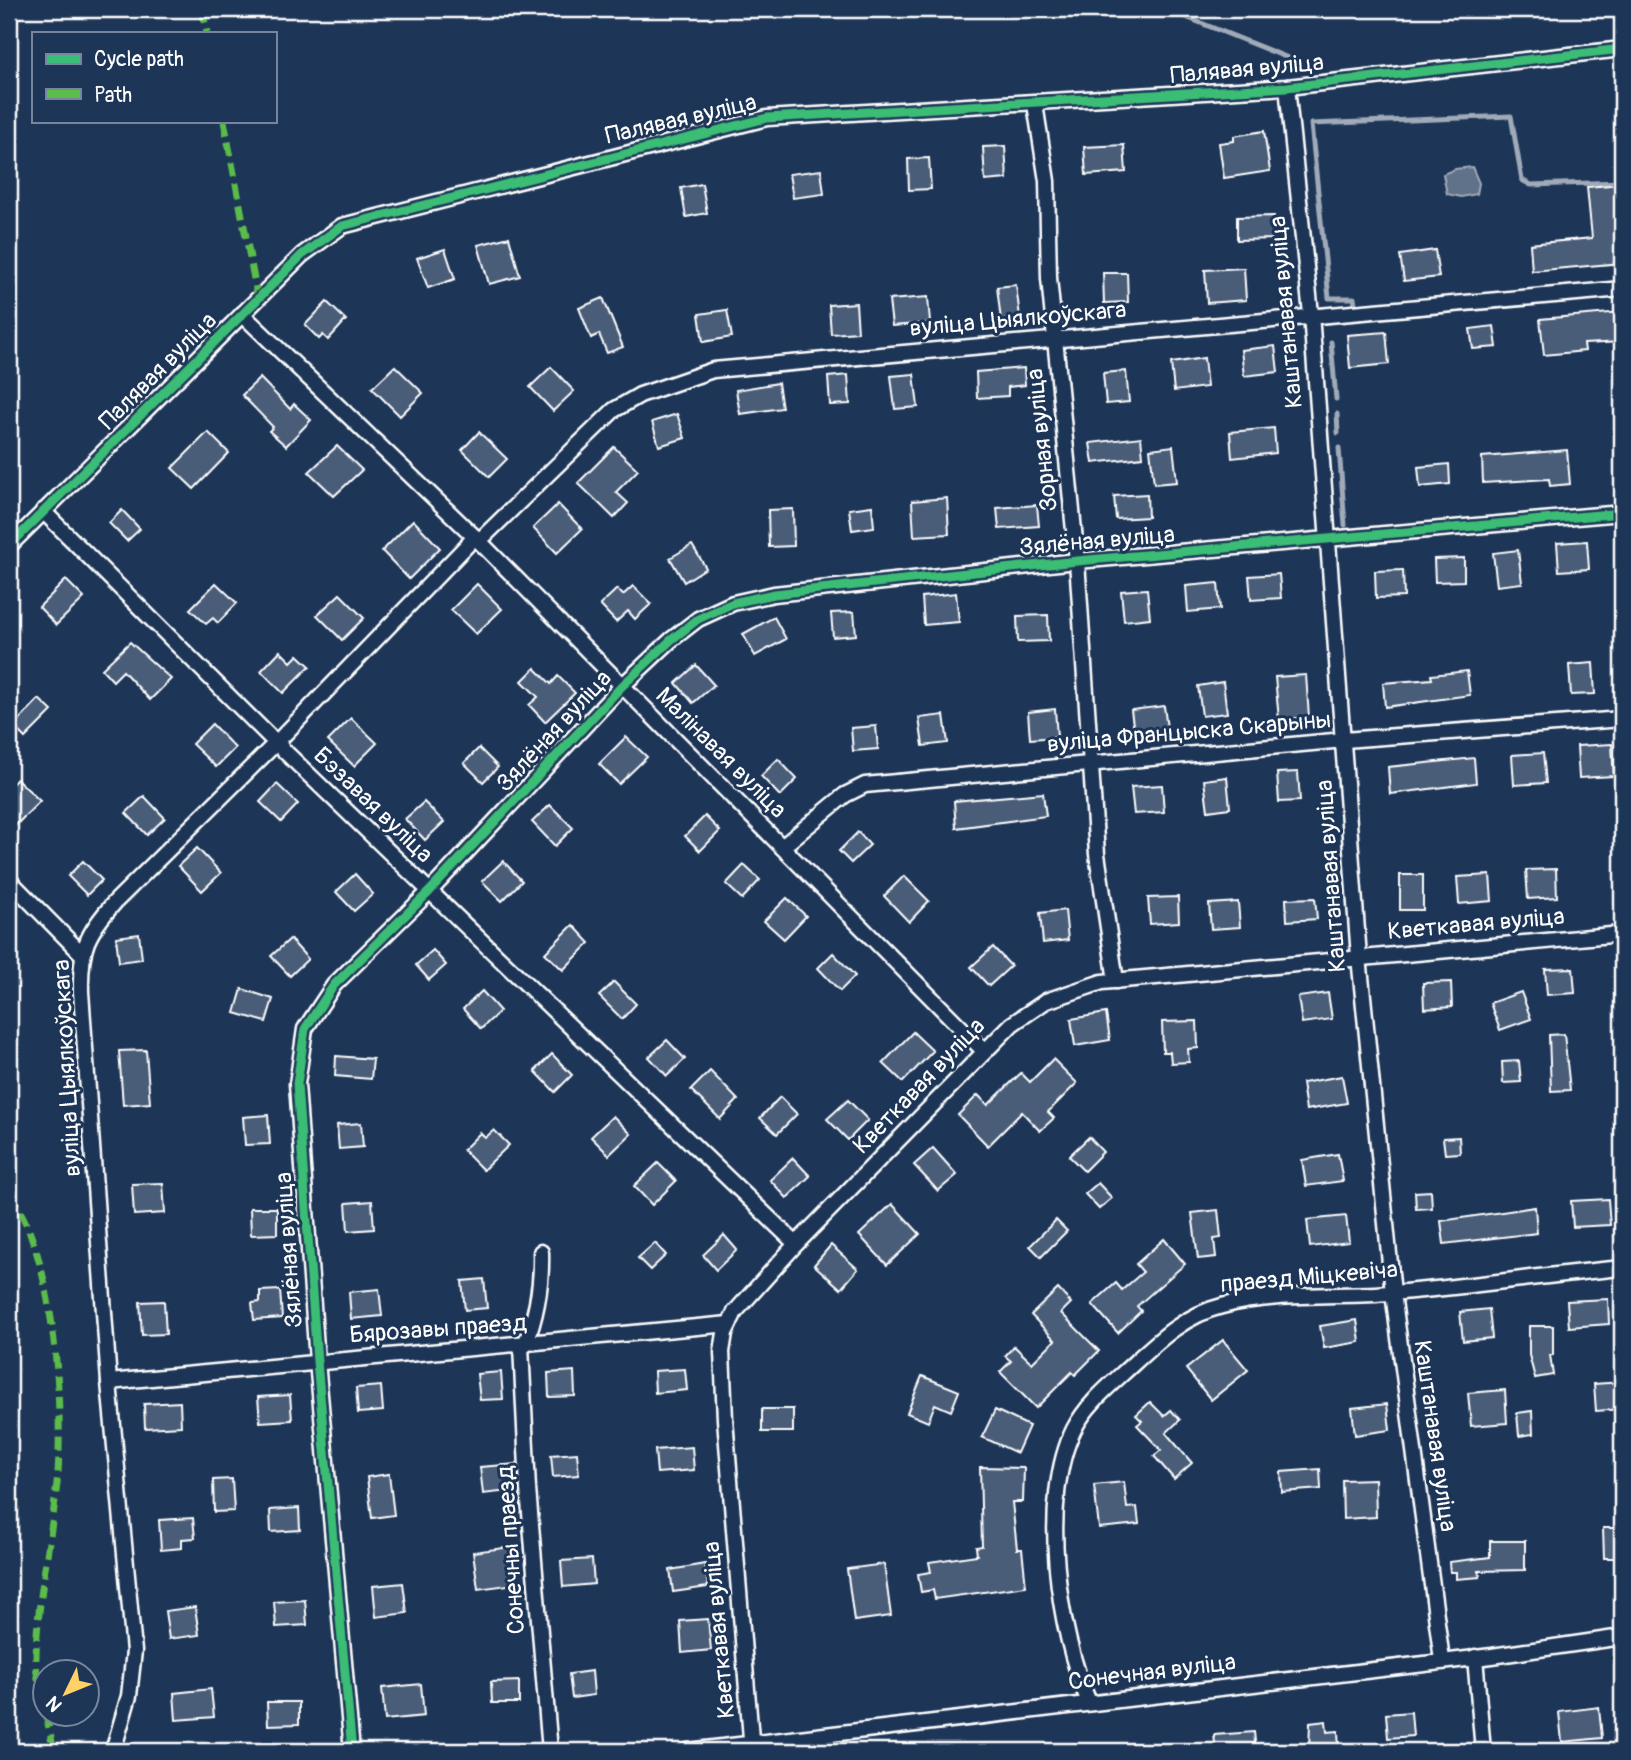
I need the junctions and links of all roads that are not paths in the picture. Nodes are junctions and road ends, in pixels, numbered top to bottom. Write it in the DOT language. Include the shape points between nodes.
graph roads {
  1 [pos="1622,49"];
  2 [pos="1287,88"];
  3 [pos="1035,104"];
  4 [pos="1622,289"];
  5 [pos="242,314"];
  6 [pos="1311,314"];
  7 [pos="1054,339"];
  8 [pos="43,511"];
  9 [pos="1622,513"];
  10 [pos="477,539"];
  11 [pos="1327,541"];
  12 [pos="9,546"];
  13 [pos="1077,561"];
  14 [pos="622,686"];
  15 [pos="1622,719"];
  16 [pos="1344,740"];
  17 [pos="276,743"];
  18 [pos="1090,764"];
  19 [pos="782,847"];
  20 [pos="9,880"];
  21 [pos="429,891"];
  22 [pos="1622,934"];
  23 [pos="82,954"];
  24 [pos="1359,957"];
  25 [pos="1116,981"];
  26 [pos="984,1051"];
  27 [pos="796,1244"];
  28 [pos="541,1252"];
  29 [pos="1622,1268"];
  30 [pos="1393,1293"];
  31 [pos="729,1324"];
  32 [pos="523,1345"];
  33 [pos="317,1361"];
  34 [pos="109,1382"];
  35 [pos="1622,1637"];
  36 [pos="1475,1657"];
  37 [pos="1442,1660"];
  38 [pos="1089,1702"];
  39 [pos="751,1746"];
  40 [pos="113,1751"];
  41 [pos="352,1751"];
  42 [pos="550,1751"];
  43 [pos="688,1751"];
  44 [pos="1483,1751"];
  1 -- 2 [label="street, Палявая вуліца"];
  2 -- 3 [label="street, Палявая вуліца"];
  2 -- 6 [label="street, Каштанавая вуліца"];
  3 -- 5 [label="street, Палявая вуліца" via="766,118 383,214 342,226 321,239"];
  3 -- 7 [label="street, Зорная вуліца" via="1047,181"];
  4 -- 6 [label="street, вуліца Цыялкоўскага"];
  5 -- 8 [label="street, Палявая вуліца"];
  5 -- 10 [label="street, Малінавая вуліца"];
  6 -- 7 [label="street, вуліца Цыялкоўскага"];
  6 -- 11 [label="street, Каштанавая вуліца"];
  7 -- 10 [label="street, вуліца Цыялкоўскага" via="713,370 676,381 614,410"];
  7 -- 13 [label="street, Зорная вуліца"];
  8 -- 12 [label="street, Палявая вуліца"];
  8 -- 17 [label="street, Бэзавая вуліца"];
  9 -- 11 [label="street, Зялёная вуліца"];
  10 -- 14 [label="street, Малінавая вуліца"];
  10 -- 17 [label="street, вуліца Цыялкоўскага"];
  11 -- 13 [label="street, Зялёная вуліца"];
  11 -- 16 [label="street, Каштанавая вуліца"];
  13 -- 14 [label="street, Зялёная вуліца" via="774,594 733,603 698,619"];
  13 -- 18 [label="street, Зорная вуліца"];
  14 -- 19 [label="street, Малінавая вуліца"];
  14 -- 21 [label="street, Зялёная вуліца"];
  15 -- 16 [label="street, вуліца Францыска Скарыны"];
  16 -- 18 [label="street, вуліца Францыска Скарыны"];
  16 -- 24 [label="street, Каштанавая вуліца"];
  17 -- 21 [label="street, Бэзавая вуліца"];
  17 -- 23 [label="street, вуліца Цыялкоўскага" via="96,923"];
  18 -- 19 [label="street, вуліца Францыска Скарыны" via="865,785 845,794"];
  18 -- 25 [label="street, Зорная вуліца" via="1097,854"];
  19 -- 26 [label="street, Малінавая вуліца"];
  20 -- 23 [label="street"];
  21 -- 27 [label="street, Бэзавая вуліца"];
  21 -- 33 [label="street, Зялёная вуліца" via="334,985 305,1029 297,1084"];
  22 -- 24 [label="street, Кветкавая вуліца"];
  23 -- 34 [label="street, вуліца Цыялкоўскага"];
  24 -- 25 [label="street, Кветкавая вуліца"];
  24 -- 30 [label="street, Каштанавая вуліца"];
  25 -- 26 [label="street, Кветкавая вуліца" via="1046,1001"];
  26 -- 27 [label="street, Кветкавая вуліца"];
  27 -- 31 [label="street, Кветкавая вуліца"];
  28 -- 32 [label="street, Сонечны праезд" via="538,1306"];
  29 -- 30 [label="street, праезд Міцкевіча"];
  30 -- 37 [label="street, Каштанавая вуліца"];
  30 -- 38 [label="street, праезд Міцкевіча" via="1244,1301 1192,1316 1153,1345 1075,1426 1063,1454 1057,1542 1071,1655"];
  31 -- 32 [label="street, Бярозавы праезд"];
  31 -- 39 [label="street, Кветкавая вуліца" via="722,1376"];
  32 -- 33 [label="street, Бярозавы праезд"];
  32 -- 42 [label="street, Сонечны праезд" via="528,1489"];
  33 -- 34 [label="street, Бярозавы праезд"];
  33 -- 41 [label="street, Зялёная вуліца"];
  34 -- 40 [label="street, вуліца Цыялкоўскага" via="134,1651 129,1696"];
  35 -- 36 [label="street, Сонечная вуліца"];
  36 -- 37 [label="street, Сонечная вуліца"];
  36 -- 44 [label="street"];
  37 -- 38 [label="street, Сонечная вуліца"];
  38 -- 39 [label="street, Сонечная вуліца"];
  39 -- 43 [label="street, Сонечная вуліца"];
}
